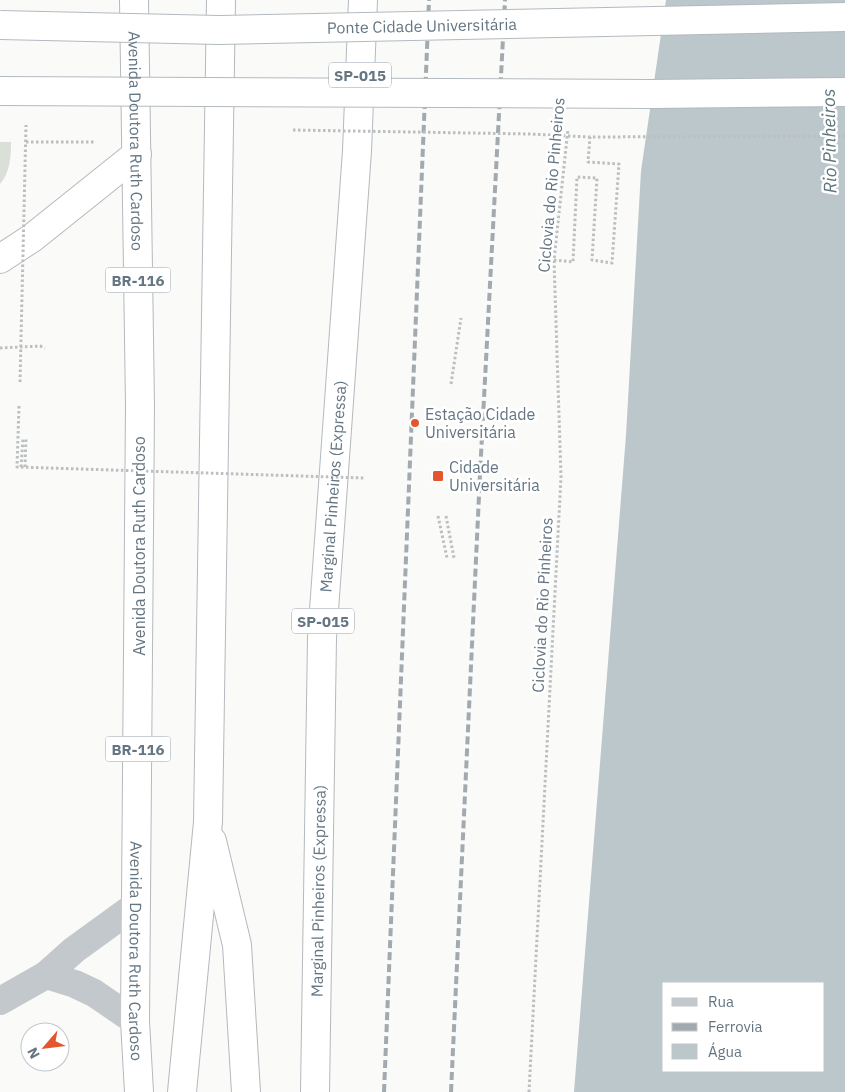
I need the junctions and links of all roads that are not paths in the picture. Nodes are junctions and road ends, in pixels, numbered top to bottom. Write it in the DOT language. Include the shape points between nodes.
graph roads {
  1 [pos="134,0"];
  2 [pos="221,0"];
  3 [pos="363,0"];
  4 [pos="845,16"];
  5 [pos="0,25"];
  6 [pos="13,91"];
  7 [pos="845,92"];
  8 [pos="136,148"];
  9 [pos="0,259"];
  10 [pos="208,822"];
  11 [pos="136,905"];
  12 [pos="46,975"];
  13 [pos="0,1001"];
  14 [pos="135,1021"];
  15 [pos="139,1092"];
  16 [pos="182,1092"];
  17 [pos="246,1092"];
  18 [pos="315,1092"];
  1 -- 8 [label="main road, Avenida Doutora Ruth Cardoso / BR-116"];
  2 -- 10 [label="main road"];
  3 -- 18 [label="main road, Marginal Pinheiros (Expressa) / SP-015" via="357,160 322,638"];
  4 -- 5 [label="main road, Ponte Cidade Universitária, bridge" via="219,30"];
  6 -- 7 [label="main road, bridge"];
  8 -- 9 [label="main road" via="32,238"];
  8 -- 11 [label="main road, Avenida Doutora Ruth Cardoso / BR-116" via="140,416"];
  10 -- 16 [label="main road"];
  10 -- 17 [label="main road" via="237,945"];
  11 -- 12 [label="street" via="74,950"];
  11 -- 14 [label="main road, Avenida Doutora Ruth Cardoso / BR-116"];
  12 -- 13 [label="street"];
  12 -- 14 [label="street" via="94,993"];
  14 -- 15 [label="main road, Avenida Doutora Ruth Cardoso / BR-116"];
}
